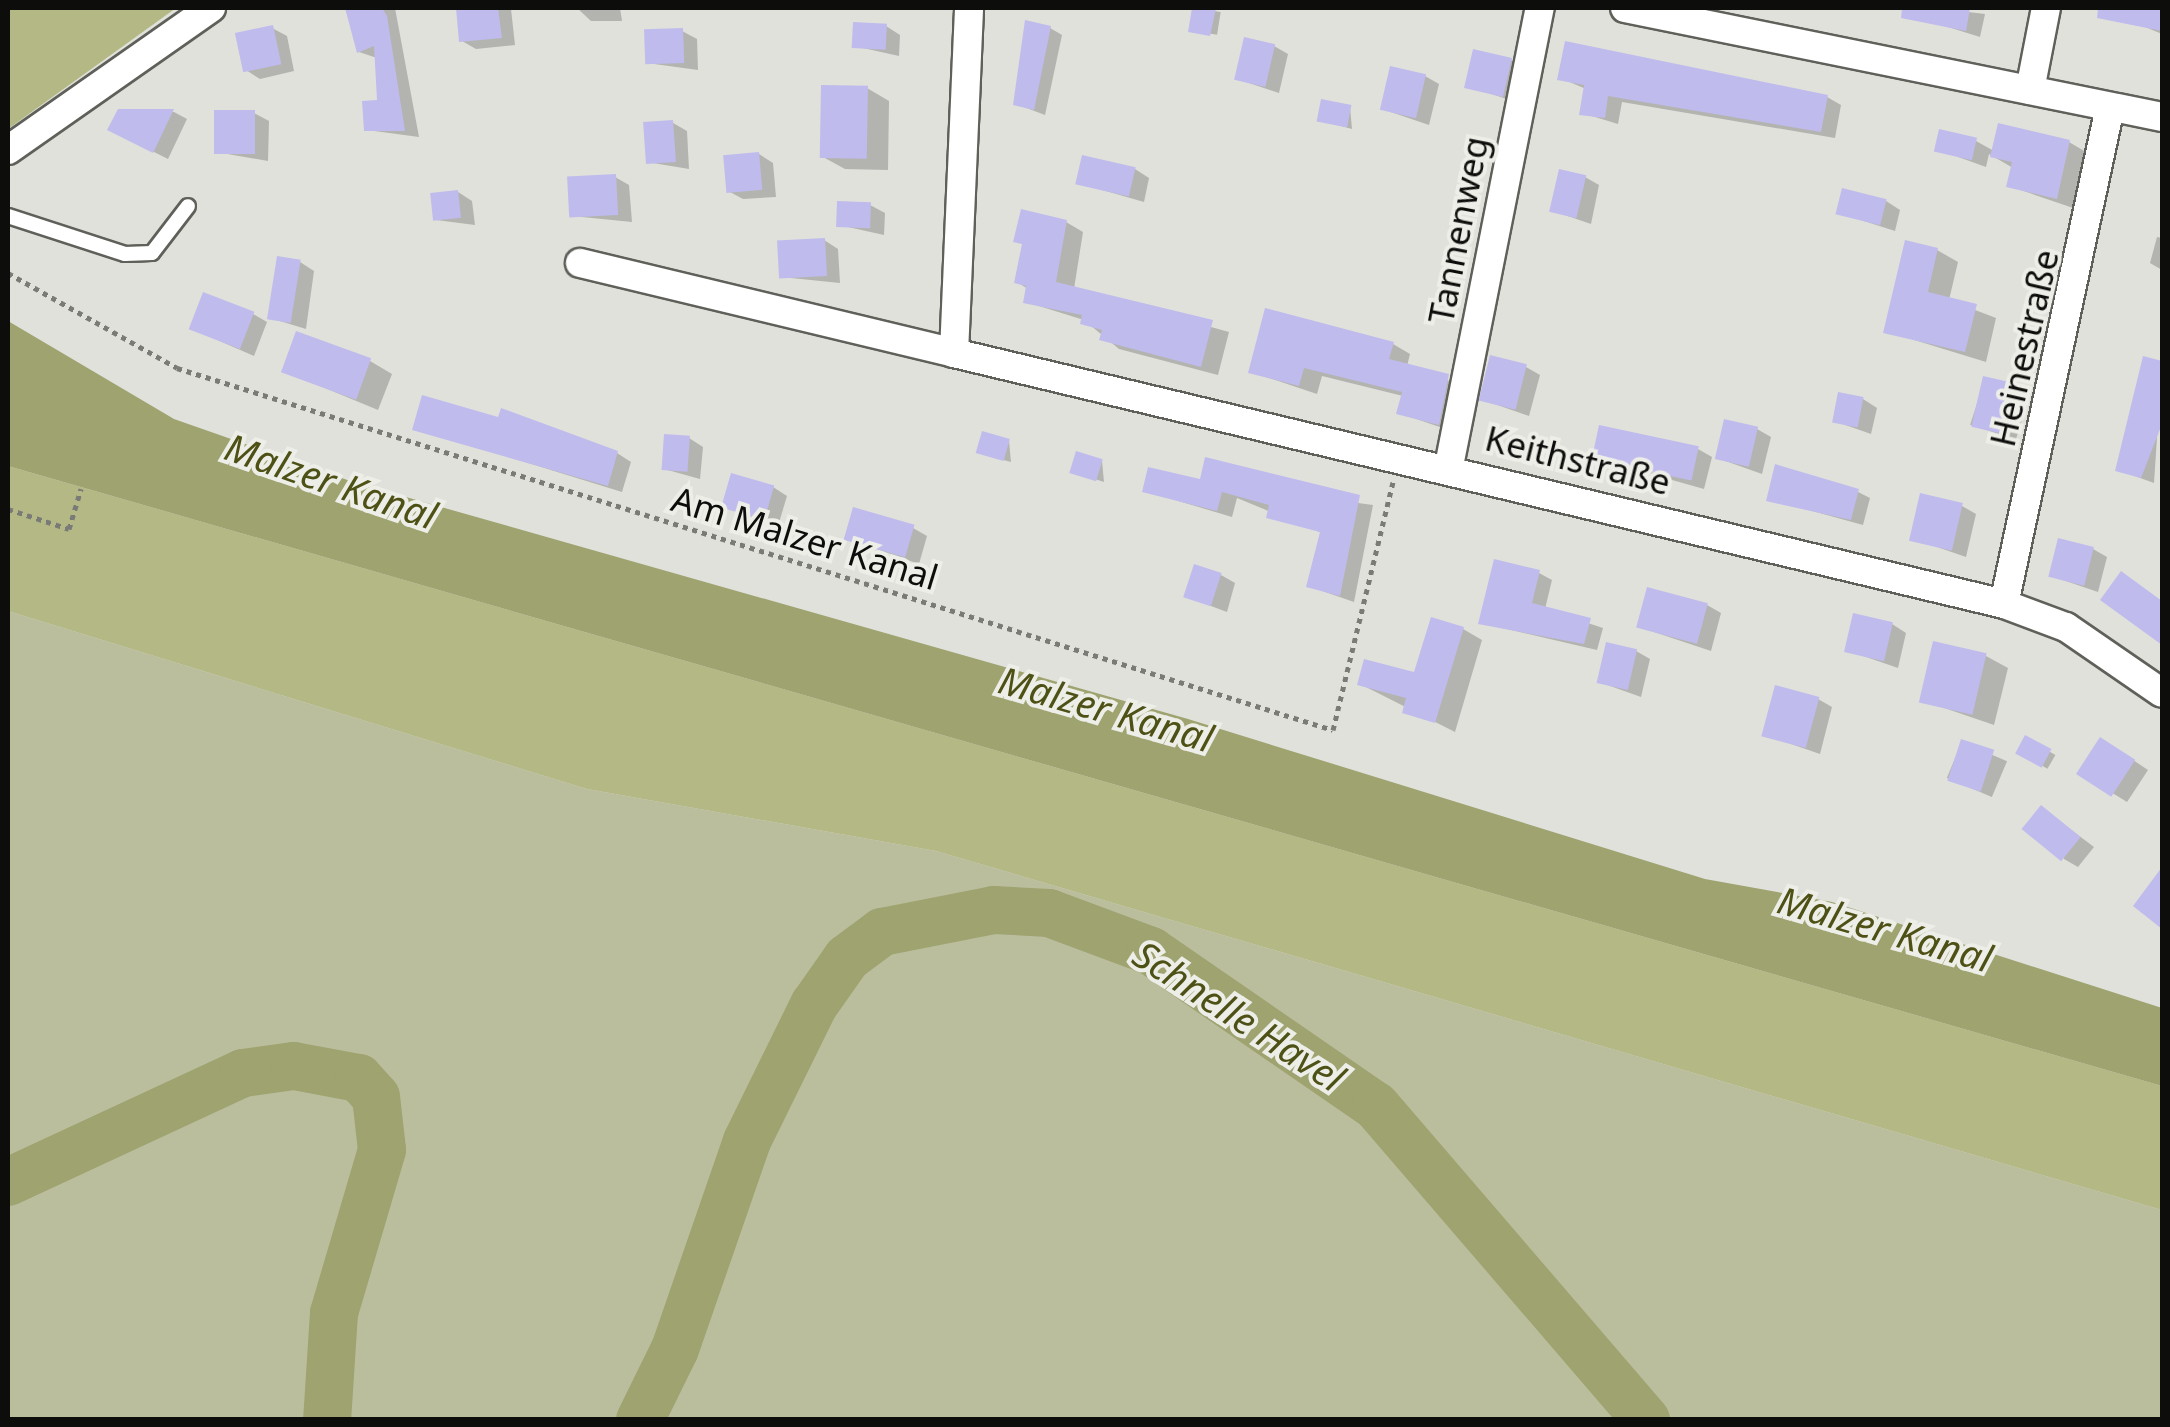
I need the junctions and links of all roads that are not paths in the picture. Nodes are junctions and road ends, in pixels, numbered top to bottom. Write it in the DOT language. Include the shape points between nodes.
graph roads {
  1 [pos="210,8"];
  2 [pos="969,8"];
  3 [pos="1540,8"];
  4 [pos="1624,8"];
  5 [pos="2046,8"];
  6 [pos="2030,90"];
  7 [pos="2110,107"];
  8 [pos="2162,116"];
  9 [pos="8,150"];
  10 [pos="188,206"];
  11 [pos="8,216"];
  12 [pos="580,262"];
  13 [pos="954,353"];
  14 [pos="1450,466"];
  15 [pos="2004,604"];
  16 [pos="2162,694"];
  1 -- 9 [label="street"];
  2 -- 13 [label="street"];
  3 -- 14 [label="street, Tannenweg"];
  4 -- 6 [label="street"];
  5 -- 6 [label="street"];
  6 -- 7 [label="street"];
  7 -- 8 [label="street"];
  7 -- 15 [label="street, Heinestraße"];
  10 -- 11 [label="lane" via="152,253 125,254"];
  12 -- 13 [label="street, Keithstraße"];
  13 -- 14 [label="street, Keithstraße"];
  14 -- 15 [label="street, Keithstraße"];
  15 -- 16 [label="street, Keithstraße" via="2066,627"];
}
